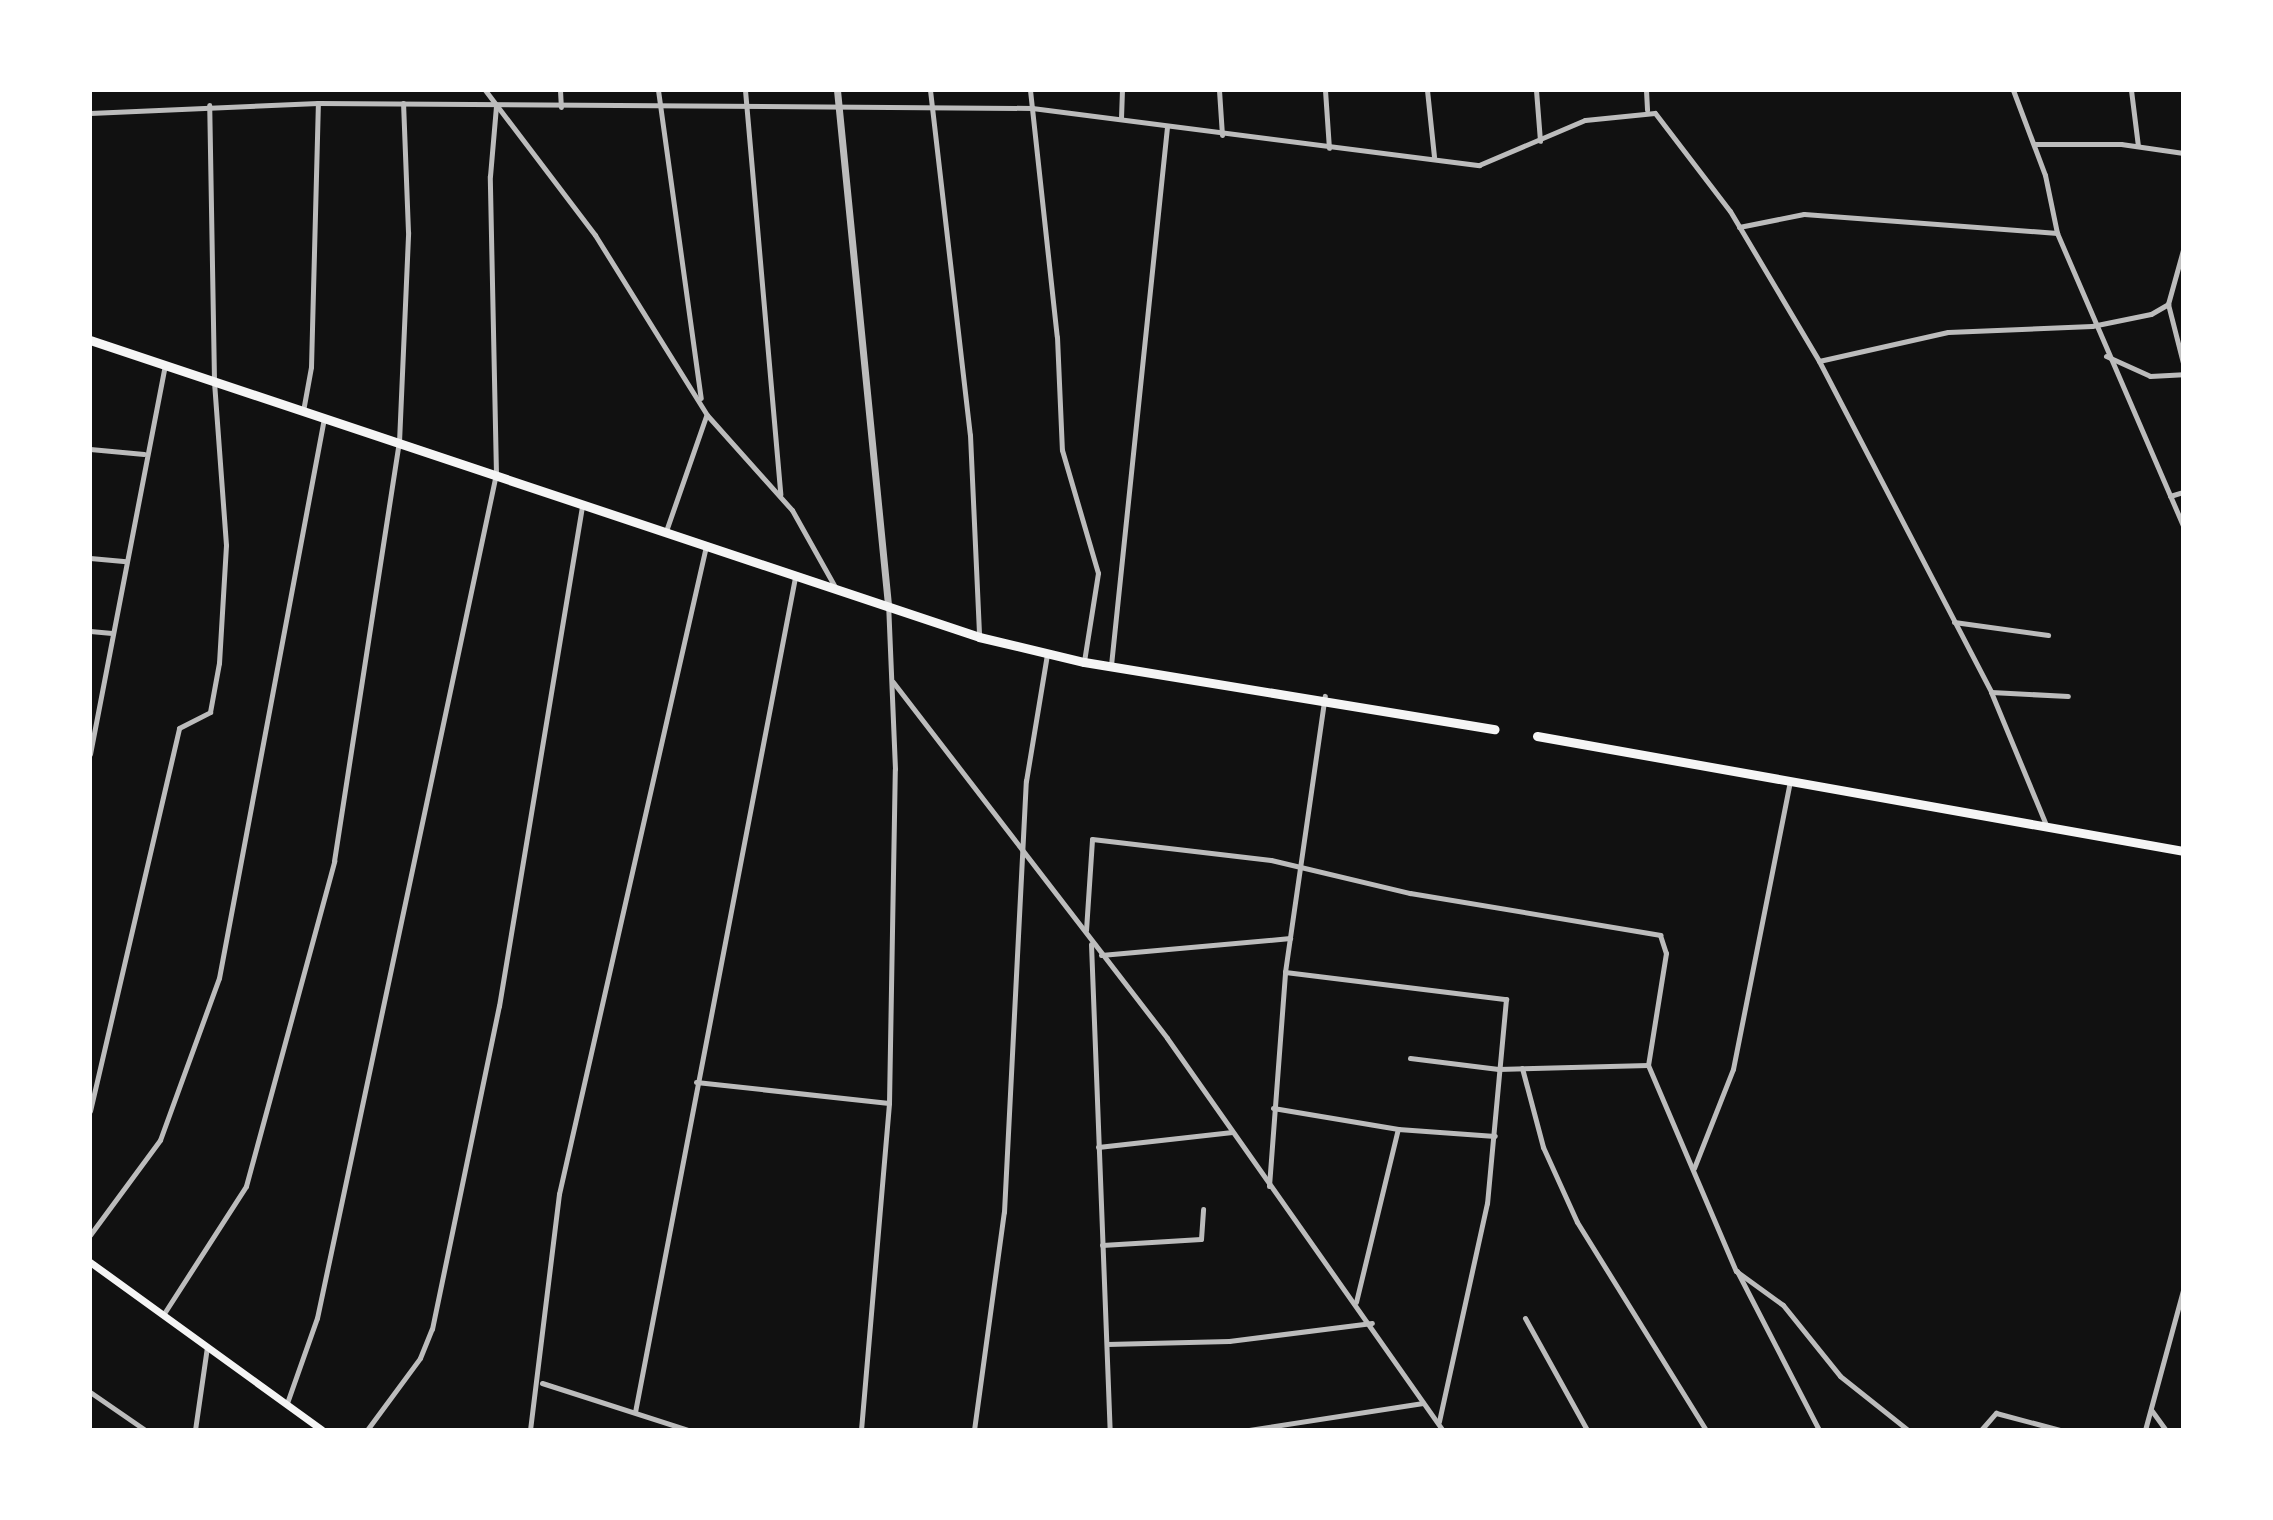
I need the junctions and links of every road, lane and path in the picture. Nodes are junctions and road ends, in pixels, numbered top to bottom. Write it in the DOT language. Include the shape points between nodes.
graph roads {
  1 [pos="485,90"];
  2 [pos="560,90"];
  3 [pos="658,90"];
  4 [pos="745,90"];
  5 [pos="837,90"];
  6 [pos="930,90"];
  7 [pos="1030,90"];
  8 [pos="1122,90"];
  9 [pos="1219,90"];
  10 [pos="1325,90"];
  11 [pos="1427,90"];
  12 [pos="1536,90"];
  13 [pos="1646,90"];
  14 [pos="2013,90"];
  15 [pos="2131,90"];
  16 [pos="318,103"];
  17 [pos="403,103"];
  18 [pos="209,105"];
  19 [pos="496,106"];
  20 [pos="561,107"];
  21 [pos="660,107"];
  22 [pos="747,107"];
  23 [pos="1032,108"];
  24 [pos="1647,110"];
  25 [pos="840,111"];
  26 [pos="932,111"];
  27 [pos="90,113"];
  28 [pos="1121,118"];
  29 [pos="1167,127"];
  30 [pos="1222,135"];
  31 [pos="1540,141"];
  32 [pos="2034,144"];
  33 [pos="2138,146"];
  34 [pos="1329,148"];
  35 [pos="2183,153"];
  36 [pos="1434,157"];
  37 [pos="1739,227"];
  38 [pos="2057,233"];
  39 [pos="2183,250"];
  40 [pos="2168,304"];
  41 [pos="2092,326"];
  42 [pos="90,340"];
  43 [pos="2106,356"];
  44 [pos="1819,361"];
  45 [pos="165,363"];
  46 [pos="2183,363"];
  47 [pos="2183,374"];
  48 [pos="214,380"];
  49 [pos="701,403"];
  50 [pos="303,411"];
  51 [pos="707,415"];
  52 [pos="324,418"];
  53 [pos="399,442"];
  54 [pos="90,449"];
  55 [pos="144,454"];
  56 [pos="496,474"];
  57 [pos="2183,492"];
  58 [pos="780,494"];
  59 [pos="2170,496"];
  60 [pos="582,505"];
  61 [pos="2183,526"];
  62 [pos="666,532"];
  63 [pos="706,546"];
  64 [pos="90,558"];
  65 [pos="126,561"];
  66 [pos="795,577"];
  67 [pos="836,590"];
  68 [pos="888,605"];
  69 [pos="1953,622"];
  70 [pos="90,631"];
  71 [pos="112,633"];
  72 [pos="2048,635"];
  73 [pos="979,637"];
  74 [pos="1047,654"];
  75 [pos="1084,662"];
  76 [pos="1111,665"];
  77 [pos="893,682"];
  78 [pos="1991,692"];
  79 [pos="1325,696"];
  80 [pos="2068,696"];
  81 [pos="93,719"];
  82 [pos="1495,729"];
  83 [pos="1537,736"];
  84 [pos="90,754"];
  85 [pos="1790,781"];
  86 [pos="2047,827"];
  87 [pos="1023,849"];
  88 [pos="2183,851"];
  89 [pos="1303,866"];
  90 [pos="1086,930"];
  91 [pos="1290,938"];
  92 [pos="1091,944"];
  93 [pos="1101,955"];
  94 [pos="1285,972"];
  95 [pos="1410,1058"];
  96 [pos="1648,1065"];
  97 [pos="1522,1068"];
  98 [pos="1498,1069"];
  99 [pos="696,1082"];
  100 [pos="889,1103"];
  101 [pos="1273,1108"];
  102 [pos="90,1111"];
  103 [pos="1398,1129"];
  104 [pos="1233,1132"];
  105 [pos="1495,1136"];
  106 [pos="1098,1147"];
  107 [pos="1694,1169"];
  108 [pos="1269,1186"];
  109 [pos="1203,1209"];
  110 [pos="90,1235"];
  111 [pos="1102,1245"];
  112 [pos="90,1262"];
  113 [pos="1736,1271"];
  114 [pos="2183,1290"];
  115 [pos="1356,1302"];
  116 [pos="162,1316"];
  117 [pos="1525,1318"];
  118 [pos="1372,1323"];
  119 [pos="1107,1344"];
  120 [pos="207,1347"];
  121 [pos="542,1383"];
  122 [pos="90,1392"];
  123 [pos="287,1403"];
  124 [pos="1423,1403"];
  125 [pos="2152,1410"];
  126 [pos="635,1412"];
  127 [pos="1439,1423"];
  128 [pos="145,1430"];
  129 [pos="195,1430"];
  130 [pos="322,1430"];
  131 [pos="367,1430"];
  132 [pos="530,1430"];
  133 [pos="688,1430"];
  134 [pos="861,1430"];
  135 [pos="974,1430"];
  136 [pos="1110,1430"];
  137 [pos="1249,1430"];
  138 [pos="1443,1430"];
  139 [pos="1587,1430"];
  140 [pos="1706,1430"];
  141 [pos="1819,1430"];
  142 [pos="1908,1430"];
  143 [pos="1981,1430"];
  144 [pos="2060,1430"];
  145 [pos="2145,1430"];
  146 [pos="2166,1430"];
  1 -- 19 [label="street"];
  2 -- 20 [label="street"];
  3 -- 21 [label="street"];
  4 -- 22 [label="street"];
  5 -- 25 [label="street"];
  6 -- 26 [label="street"];
  7 -- 23 [label="street"];
  8 -- 28 [label="street"];
  9 -- 30 [label="street"];
  10 -- 34 [label="street"];
  11 -- 36 [label="street"];
  12 -- 31 [label="street"];
  13 -- 24 [label="street"];
  14 -- 32 [label="street"];
  15 -- 33 [label="street"];
  16 -- 17 [label="street"];
  16 -- 18 [label="street"];
  16 -- 50 [label="street" via="313,339"];
  17 -- 19 [label="street"];
  17 -- 53 [label="street" via="408,232"];
  18 -- 27 [label="street"];
  18 -- 48 [label="street"];
  19 -- 20 [label="street"];
  19 -- 49 [label="street" via="595,235"];
  19 -- 56 [label="street" via="490,150"];
  20 -- 21 [label="street"];
  21 -- 22 [label="street"];
  21 -- 49 [label="street"];
  22 -- 25 [label="street"];
  22 -- 58 [label="street"];
  23 -- 26 [label="street"];
  23 -- 28 [label="street"];
  23 -- 75 [label="street" via="1057,337 1062,450 1098,573"];
  24 -- 31 [label="street" via="1585,120"];
  24 -- 37 [label="street" via="1673,126"];
  25 -- 26 [label="street"];
  25 -- 68 [label="street"];
  26 -- 73 [label="street" via="970,435"];
  28 -- 29 [label="street"];
  29 -- 30 [label="street"];
  29 -- 76 [label="street"];
  30 -- 34 [label="street"];
  31 -- 36 [label="street" via="1479,165"];
  32 -- 33 [label="street"];
  32 -- 38 [label="street"];
  33 -- 35 [label="street"];
  34 -- 36 [label="street"];
  37 -- 38 [label="street" via="1804,214"];
  37 -- 44 [label="street"];
  38 -- 41 [label="street"];
  39 -- 40 [label="street"];
  40 -- 41 [label="street"];
  40 -- 46 [label="street"];
  41 -- 43 [label="street"];
  41 -- 44 [label="street" via="1948,332"];
  42 -- 45 [label="highway"];
  43 -- 47 [label="street" via="2150,376"];
  43 -- 59 [label="street"];
  44 -- 69 [label="street"];
  45 -- 48 [label="highway"];
  45 -- 55 [label="street"];
  48 -- 50 [label="highway"];
  48 -- 102 [label="street" via="226,545 219,663 210,712 179,728"];
  49 -- 51 [label="street"];
  50 -- 52 [label="highway"];
  51 -- 58 [label="street"];
  51 -- 62 [label="street"];
  52 -- 53 [label="highway"];
  52 -- 110 [label="street" via="219,978 160,1140"];
  53 -- 56 [label="highway"];
  53 -- 116 [label="street" via="317,937 246,1186"];
  54 -- 55 [label="street"];
  55 -- 65 [label="street"];
  56 -- 60 [label="highway"];
  56 -- 123 [label="street" via="317,1318"];
  57 -- 59 [label="street"];
  58 -- 67 [label="street"];
  59 -- 61 [label="street"];
  60 -- 62 [label="highway"];
  60 -- 131 [label="street" via="499,1006 432,1329 420,1358"];
  62 -- 63 [label="highway"];
  63 -- 66 [label="highway"];
  63 -- 121 [label="street" via="559,1194"];
  64 -- 65 [label="street"];
  65 -- 71 [label="street"];
  66 -- 67 [label="highway"];
  66 -- 99 [label="street"];
  67 -- 68 [label="highway"];
  68 -- 73 [label="highway"];
  68 -- 77 [label="street"];
  69 -- 72 [label="street"];
  69 -- 78 [label="street"];
  70 -- 71 [label="street"];
  71 -- 81 [label="street"];
  73 -- 74 [label="highway"];
  74 -- 75 [label="highway"];
  74 -- 87 [label="street"];
  75 -- 76 [label="highway"];
  76 -- 79 [label="highway"];
  77 -- 87 [label="street"];
  77 -- 100 [label="street"];
  78 -- 80 [label="street"];
  78 -- 86 [label="street"];
  79 -- 82 [label="highway"];
  79 -- 89 [label="street"];
  81 -- 84 [label="street"];
  83 -- 85 [label="highway"];
  85 -- 86 [label="highway"];
  85 -- 107 [label="street" via="1733,1069"];
  86 -- 88 [label="highway"];
  87 -- 90 [label="street"];
  87 -- 135 [label="street" via="1004,1212"];
  89 -- 90 [label="street" via="1092,839"];
  89 -- 91 [label="street"];
  89 -- 96 [label="street" via="1396,890 1660,935 1666,953"];
  90 -- 92 [label="street"];
  91 -- 93 [label="street"];
  91 -- 94 [label="street"];
  92 -- 93 [label="street"];
  92 -- 106 [label="street"];
  93 -- 104 [label="street"];
  94 -- 98 [label="street" via="1506,999"];
  94 -- 101 [label="street"];
  95 -- 98 [label="street"];
  96 -- 97 [label="street"];
  96 -- 107 [label="street"];
  97 -- 98 [label="street"];
  97 -- 140 [label="street" via="1543,1147 1577,1222"];
  98 -- 105 [label="street"];
  99 -- 100 [label="street"];
  99 -- 126 [label="street"];
  100 -- 134 [label="street"];
  101 -- 103 [label="street"];
  101 -- 108 [label="street"];
  103 -- 105 [label="street"];
  103 -- 115 [label="street"];
  104 -- 106 [label="street"];
  104 -- 108 [label="street"];
  105 -- 127 [label="street"];
  106 -- 111 [label="street"];
  107 -- 113 [label="street"];
  108 -- 115 [label="street"];
  109 -- 111 [label="street" via="1201,1239"];
  111 -- 119 [label="street"];
  112 -- 116 [label="main road"];
  113 -- 141 [label="street"];
  113 -- 142 [label="street" via="1783,1305 1840,1376"];
  114 -- 125 [label="street"];
  115 -- 118 [label="street"];
  116 -- 120 [label="main road"];
  117 -- 139 [label="street"];
  118 -- 119 [label="street" via="1229,1341"];
  118 -- 124 [label="street"];
  119 -- 136 [label="street"];
  120 -- 123 [label="main road"];
  120 -- 129 [label="street"];
  121 -- 126 [label="street"];
  121 -- 132 [label="street"];
  122 -- 128 [label="street"];
  123 -- 130 [label="main road"];
  124 -- 127 [label="street"];
  124 -- 137 [label="street"];
  125 -- 145 [label="street"];
  125 -- 146 [label="street"];
  126 -- 133 [label="street"];
  127 -- 138 [label="street"];
  143 -- 144 [label="street" via="1996,1413"];
}
